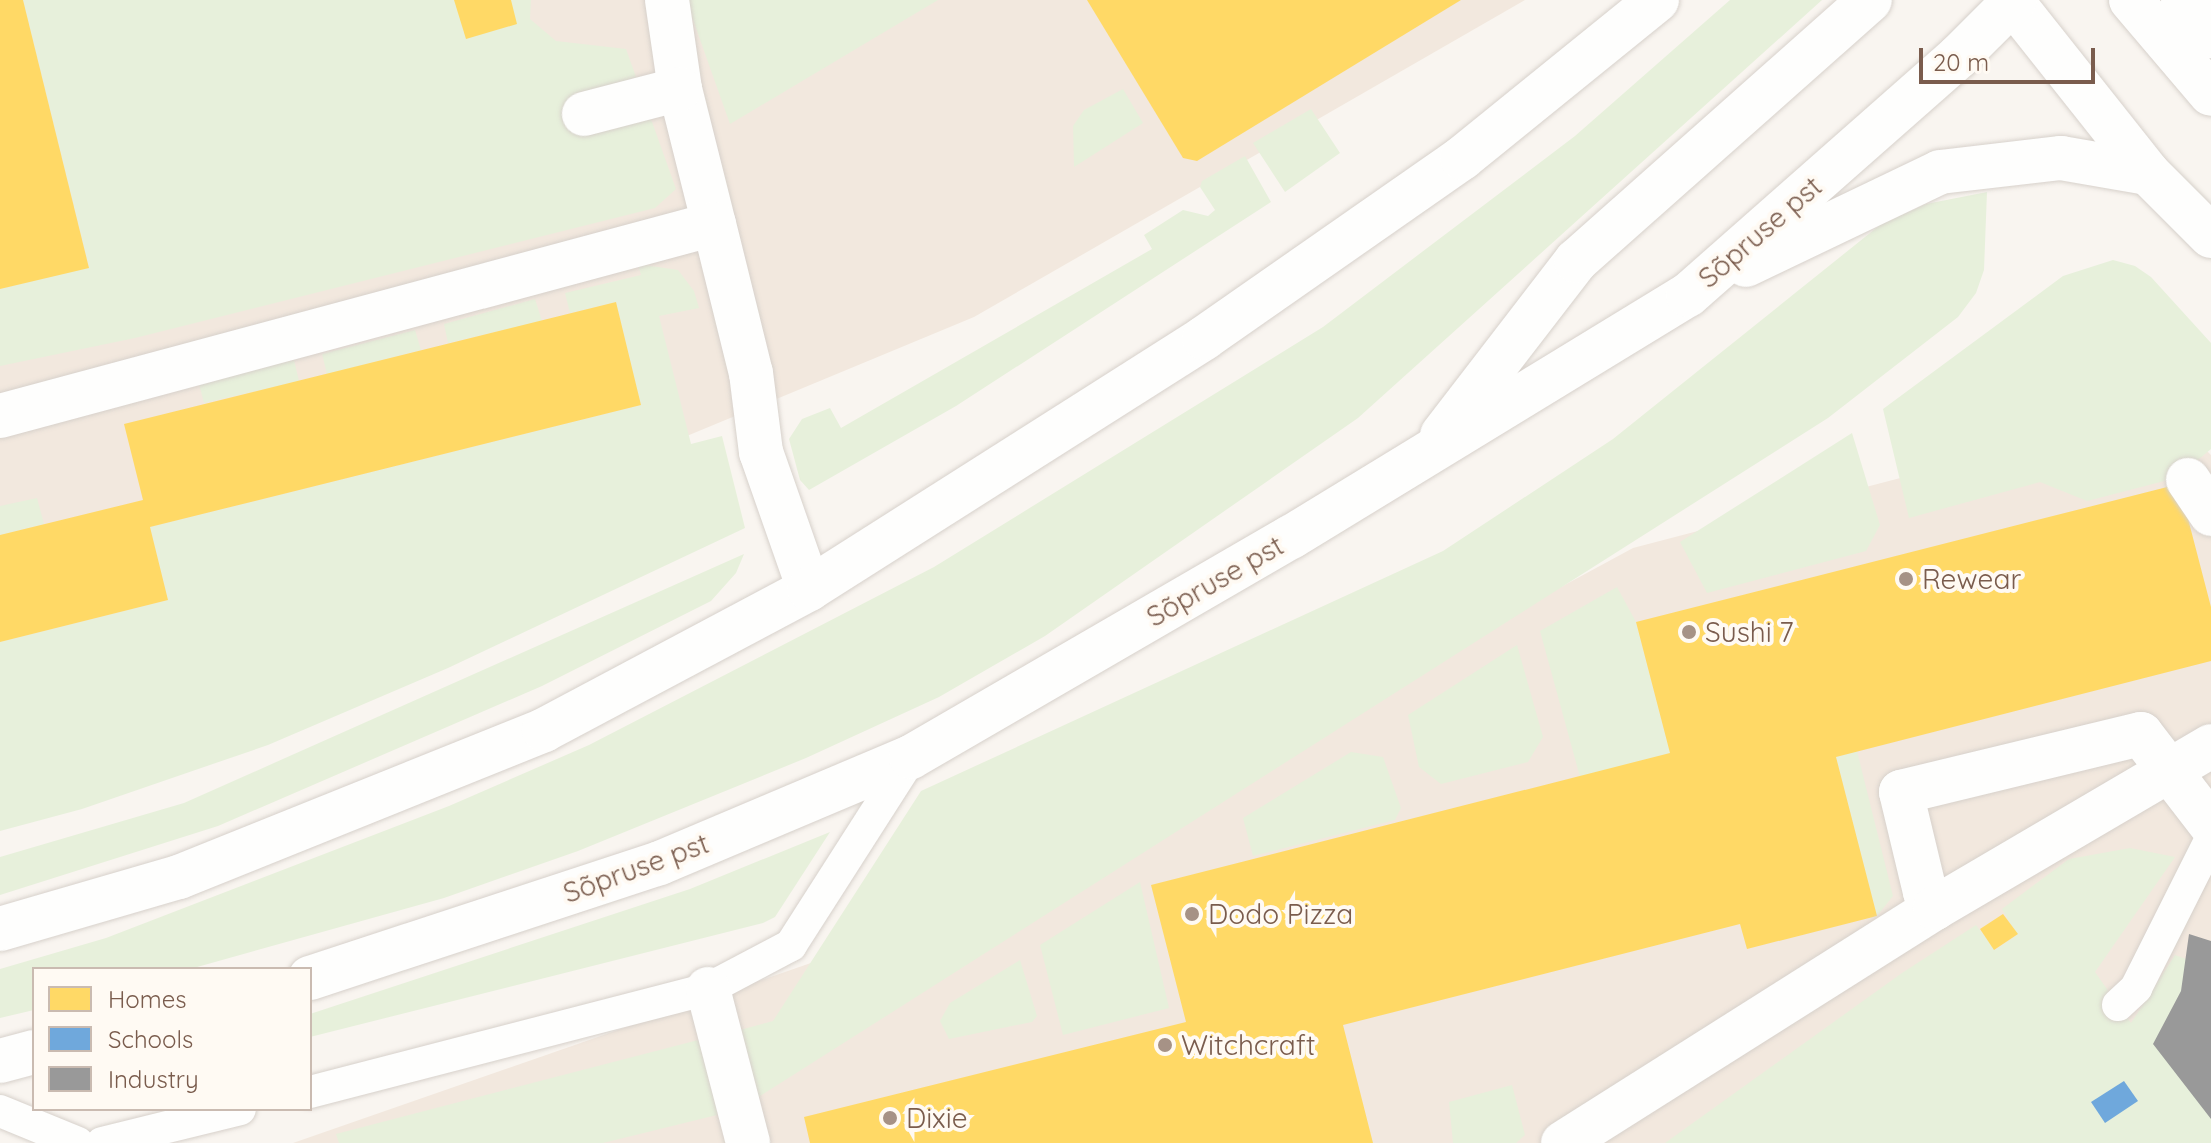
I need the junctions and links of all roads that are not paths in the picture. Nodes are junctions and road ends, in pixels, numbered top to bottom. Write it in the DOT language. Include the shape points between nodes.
graph roads {
  1 [pos="667,0"];
  2 [pos="1657,0"];
  3 [pos="1870,0"];
  4 [pos="2131,0"];
  5 [pos="2183,0"];
  6 [pos="2022,1"];
  7 [pos="2211,36"];
  8 [pos="680,89"];
  9 [pos="2211,94"];
  10 [pos="584,114"];
  11 [pos="2148,173"];
  12 [pos="714,224"];
  13 [pos="2211,236"];
  14 [pos="1688,295"];
  15 [pos="0,416"];
  16 [pos="1426,455"];
  17 [pos="809,589"];
  18 [pos="2211,746"];
  19 [pos="911,757"];
  20 [pos="2167,769"];
  21 [pos="2211,825"];
  22 [pos="2211,839"];
  23 [pos="1935,908"];
  24 [pos="0,929"];
  25 [pos="312,977"];
  26 [pos="708,989"];
  27 [pos="2118,1005"];
  28 [pos="32,1053"];
  29 [pos="0,1061"];
  30 [pos="312,1091"];
  31 [pos="0,1111"];
  32 [pos="232,1111"];
  33 [pos="78,1143"];
  34 [pos="102,1143"];
  35 [pos="748,1143"];
  36 [pos="1563,1143"];
  1 -- 8 [label="main road"];
  2 -- 17 [label="main road" via="1462,158 1204,338"];
  3 -- 16 [label="main road" via="1576,261"];
  4 -- 9 [label="main road"];
  5 -- 7 [label="main road"];
  6 -- 11 [label="main road" via="2064,67"];
  6 -- 14 [label="main road, Sõpruse pst"];
  8 -- 10 [label="main road"];
  8 -- 12 [label="main road"];
  11 -- 13 [label="main road"];
  11 -- 14 [label="main road" via="2061,158 1940,172 1857,208"];
  12 -- 15 [label="main road"];
  12 -- 17 [label="main road" via="751,373 761,452"];
  14 -- 16 [label="main road, Sõpruse pst"];
  16 -- 19 [label="main road, Sõpruse pst"];
  17 -- 24 [label="main road" via="544,730 179,877"];
  18 -- 20 [label="main road"];
  19 -- 25 [label="main road, Sõpruse pst" via="660,863"];
  19 -- 26 [label="lane" via="791,945"];
  20 -- 21 [label="main road"];
  20 -- 23 [label="main road"];
  20 -- 23 [label="main road" via="2141,734 1901,792 1925,892"];
  22 -- 27 [label="lane" via="2136,988"];
  23 -- 36 [label="main road"];
  26 -- 30 [label="lane"];
  26 -- 35 [label="main road"];
  28 -- 29 [label="main road"];
  31 -- 33 [label="lane"];
  32 -- 34 [label="lane"];
}
